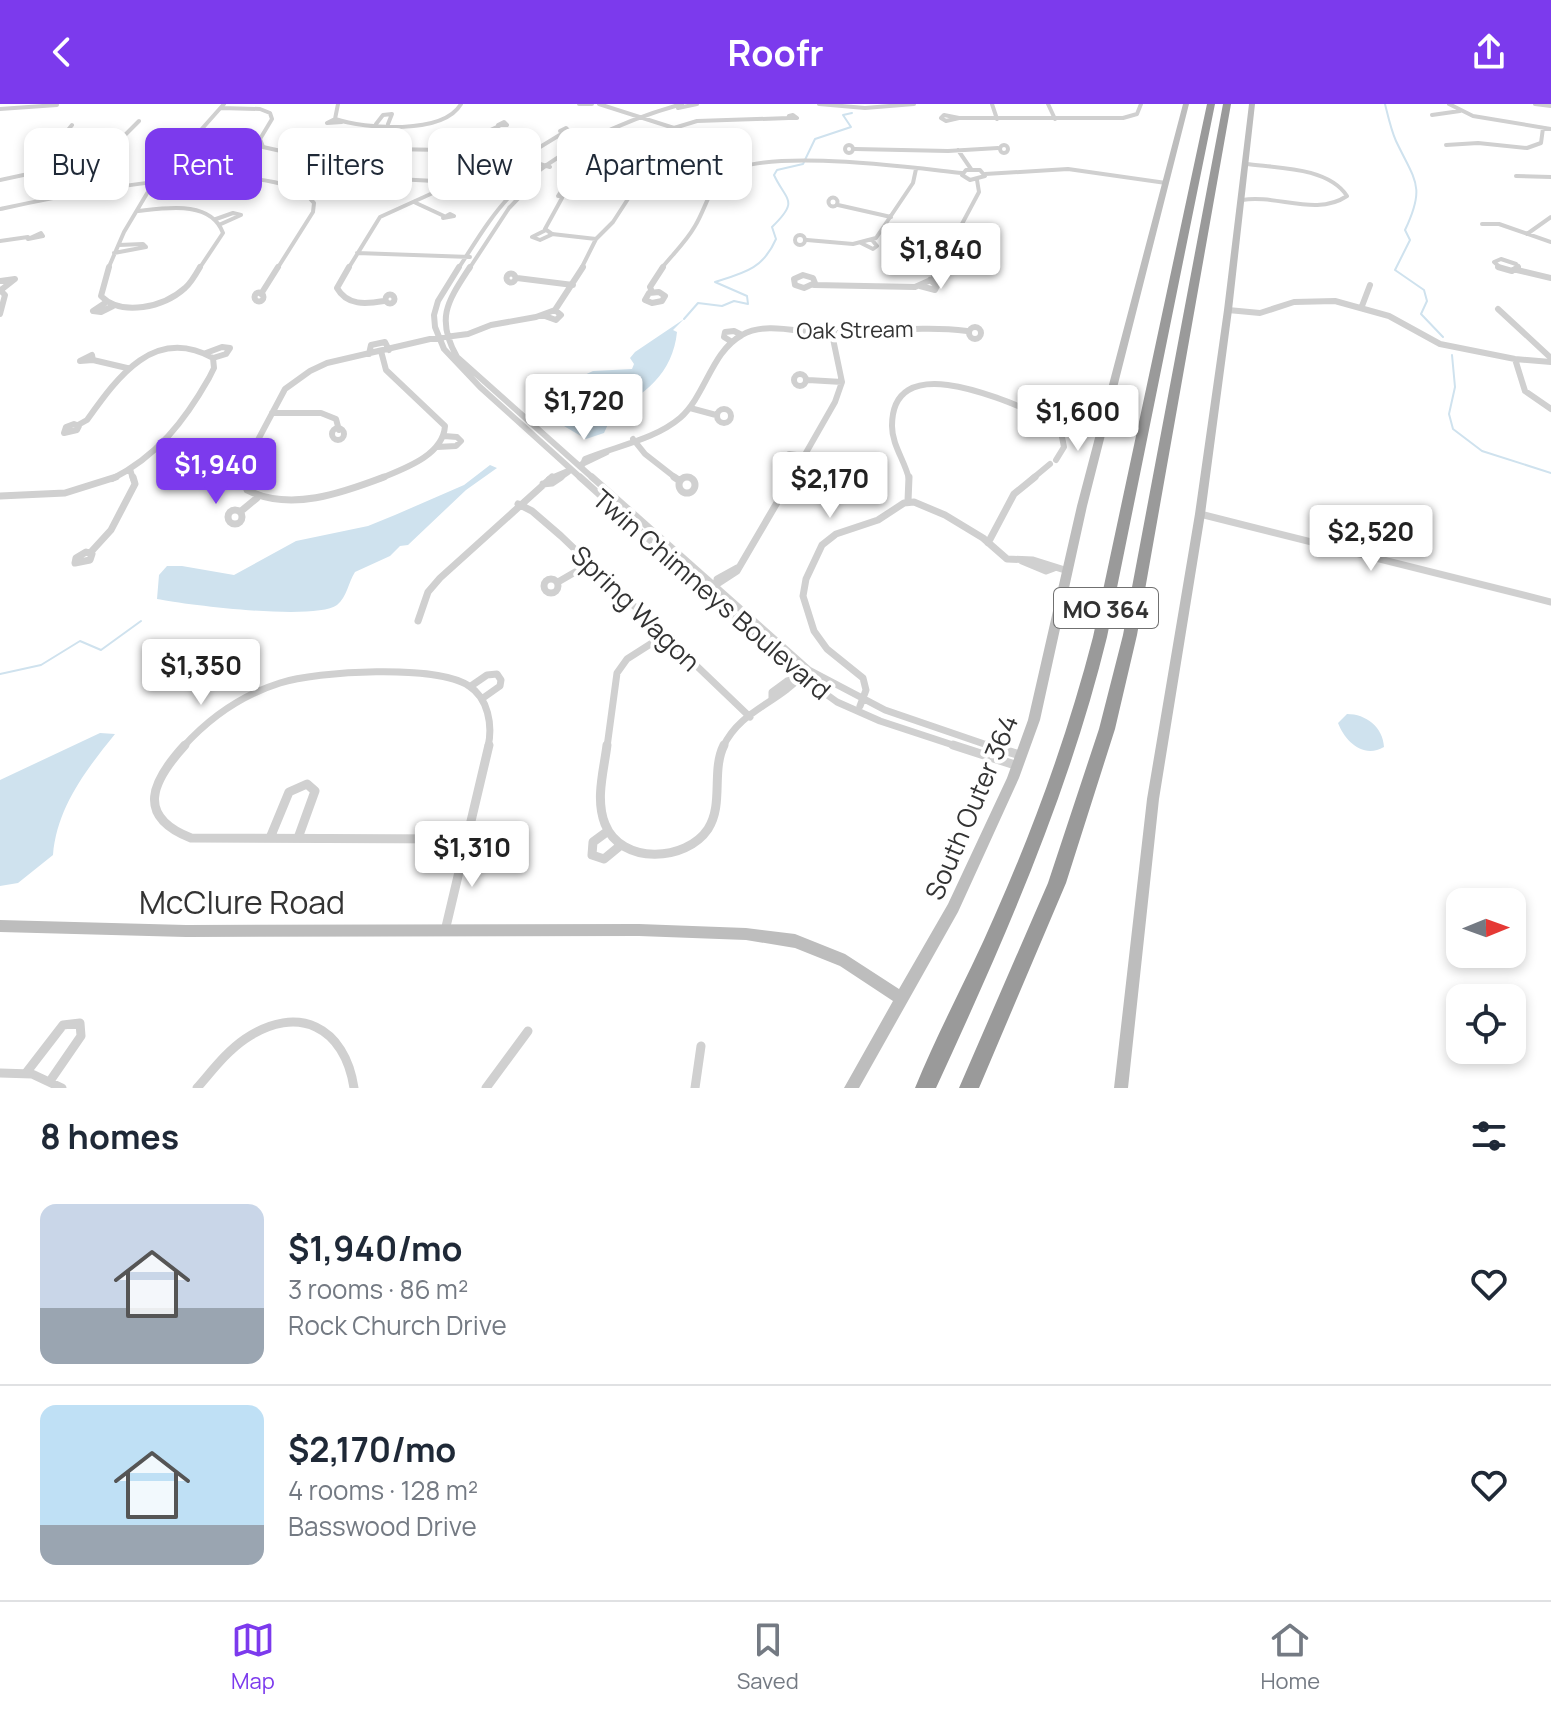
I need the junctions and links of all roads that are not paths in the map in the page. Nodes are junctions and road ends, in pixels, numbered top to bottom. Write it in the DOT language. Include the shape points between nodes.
graph roads {
  1 [pos="338,104"];
  2 [pos="461,104"];
  3 [pos="579,104"];
  4 [pos="592,104"];
  5 [pos="599,104"];
  6 [pos="682,104"];
  7 [pos="697,104"];
  8 [pos="819,104"];
  9 [pos="839,104"];
  10 [pos="889,104"];
  11 [pos="914,104"];
  12 [pos="992,104"];
  13 [pos="1048,104"];
  14 [pos="1141,104"];
  15 [pos="1186,104"];
  16 [pos="1211,104"];
  17 [pos="1227,104"];
  18 [pos="1252,104"];
  19 [pos="1449,104"];
  20 [pos="1535,104"];
  21 [pos="57,105"];
  22 [pos="223,106"];
  23 [pos="1551,106"];
  24 [pos="0,109"];
  25 [pos="1460,111"];
  26 [pos="1432,115"];
  27 [pos="637,118"];
  28 [pos="789,118"];
  29 [pos="959,118"];
  30 [pos="335,119"];
  31 [pos="997,119"];
  32 [pos="1055,119"];
  33 [pos="139,121"];
  34 [pos="342,122"];
  35 [pos="376,124"];
  36 [pos="388,124"];
  37 [pos="72,125"];
  38 [pos="499,126"];
  39 [pos="70,128"];
  40 [pos="203,128"];
  41 [pos="494,128"];
  42 [pos="674,128"];
  43 [pos="1543,128"];
  44 [pos="1551,129"];
  45 [pos="129,131"];
  46 [pos="262,136"];
  47 [pos="1446,145"];
  48 [pos="998,148"];
  49 [pos="855,149"];
  50 [pos="958,150"];
  51 [pos="541,164"];
  52 [pos="752,164"];
  53 [pos="1246,164"];
  54 [pos="553,168"];
  55 [pos="916,169"];
  56 [pos="971,169"];
  57 [pos="962,173"];
  58 [pos="985,174"];
  59 [pos="24,175"];
  60 [pos="1516,176"];
  61 [pos="1551,177"];
  62 [pos="0,180"];
  63 [pos="977,180"];
  64 [pos="145,181"];
  65 [pos="1166,183"];
  66 [pos="1243,188"];
  67 [pos="428,194"];
  68 [pos="1258,196"];
  69 [pos="145,199"];
  70 [pos="312,200"];
  71 [pos="561,200"];
  72 [pos="627,200"];
  73 [pos="705,200"];
  74 [pos="1242,200"];
  75 [pos="416,203"];
  76 [pos="838,205"];
  77 [pos="0,209"];
  78 [pos="138,211"];
  79 [pos="444,216"];
  80 [pos="891,217"];
  81 [pos="1551,217"];
  82 [pos="1482,224"];
  83 [pos="546,230"];
  84 [pos="553,234"];
  85 [pos="1527,234"];
  86 [pos="28,237"];
  87 [pos="596,239"];
  88 [pos="807,240"];
  89 [pos="0,241"];
  90 [pos="1551,242"];
  91 [pos="119,245"];
  92 [pos="114,253"];
  93 [pos="357,253"];
  94 [pos="471,257"];
  95 [pos="1517,270"];
  96 [pos="517,278"];
  97 [pos="1551,278"];
  98 [pos="930,280"];
  99 [pos="0,281"];
  100 [pos="573,285"];
  101 [pos="814,285"];
  102 [pos="1370,285"];
  103 [pos="920,286"];
  104 [pos="0,290"];
  105 [pos="652,292"];
  106 [pos="261,294"];
  107 [pos="384,301"];
  108 [pos="105,303"];
  109 [pos="113,306"];
  110 [pos="1362,306"];
  111 [pos="1498,309"];
  112 [pos="1228,310"];
  113 [pos="0,314"];
  114 [pos="967,331"];
  115 [pos="832,334"];
  116 [pos="742,335"];
  117 [pos="448,337"];
  118 [pos="435,340"];
  119 [pos="732,342"];
  120 [pos="385,351"];
  121 [pos="206,353"];
  122 [pos="213,358"];
  123 [pos="1515,359"];
  124 [pos="93,360"];
  125 [pos="1551,360"];
  126 [pos="127,368"];
  127 [pos="808,380"];
  128 [pos="842,382"];
  129 [pos="690,408"];
  130 [pos="1551,409"];
  131 [pos="272,413"];
  132 [pos="716,415"];
  133 [pos="78,425"];
  134 [pos="1064,425"];
  135 [pos="339,430"];
  136 [pos="1101,433"];
  137 [pos="444,436"];
  138 [pos="633,439"];
  139 [pos="437,447"];
  140 [pos="804,456"];
  141 [pos="581,465"];
  142 [pos="797,468"];
  143 [pos="130,469"];
  144 [pos="569,471"];
  145 [pos="680,481"];
  146 [pos="0,496"];
  147 [pos="257,498"];
  148 [pos="908,501"];
  149 [pos="518,504"];
  150 [pos="240,512"];
  151 [pos="1200,514"];
  152 [pos="988,543"];
  153 [pos="90,553"];
  154 [pos="589,564"];
  155 [pos="1068,571"];
  156 [pos="558,582"];
  157 [pos="716,585"];
  158 [pos="706,591"];
  159 [pos="1551,602"];
  160 [pos="418,621"];
  161 [pos="663,636"];
  162 [pos="803,675"];
  163 [pos="471,686"];
  164 [pos="483,698"];
  165 [pos="862,702"];
  166 [pos="858,711"];
  167 [pos="750,717"];
  168 [pos="1018,760"];
  169 [pos="608,831"];
  170 [pos="270,838"];
  171 [pos="298,838"];
  172 [pos="465,839"];
  173 [pos="621,845"];
  174 [pos="0,926"];
  175 [pos="445,931"];
  176 [pos="900,998"];
  177 [pos="528,1031"];
  178 [pos="701,1046"];
  179 [pos="0,1073"];
  180 [pos="26,1073"];
  181 [pos="50,1081"];
  182 [pos="62,1088"];
  183 [pos="197,1088"];
  184 [pos="354,1088"];
  185 [pos="486,1088"];
  186 [pos="695,1088"];
  187 [pos="851,1088"];
  188 [pos="925,1088"];
  189 [pos="969,1088"];
  190 [pos="1121,1088"];
  1 -- 30 [label="street"];
  2 -- 36 [label="street" via="442,121"];
  3 -- 4 [label="street"];
  5 -- 27 [label="street"];
  6 -- 27 [label="street"];
  7 -- 27 [label="street"];
  8 -- 11 [label="street"];
  9 -- 10 [label="street"];
  12 -- 31 [label="street"];
  13 -- 32 [label="street"];
  14 -- 32 [label="street" via="1129,117"];
  15 -- 65 [label="street, South Outer 364"];
  16 -- 188 [label="highway, MO 364" via="1082,708 1024,870"];
  17 -- 189 [label="highway, MO 364" via="1114,705 1057,883"];
  18 -- 53 [label="street"];
  19 -- 25 [label="street"];
  20 -- 23 [label="street"];
  21 -- 24 [label="street"];
  22 -- 40 [label="street"];
  22 -- 46 [label="street" via="270,113"];
  25 -- 26 [label="street"];
  25 -- 43 [label="street"];
  27 -- 42 [label="street"];
  27 -- 54 [label="street"];
  28 -- 42 [label="street" via="697,121"];
  29 -- 31 [label="street"];
  30 -- 34 [label="street"];
  30 -- 34 [label="street" via="327,123"];
  31 -- 32 [label="street"];
  33 -- 45 [label="street"];
  34 -- 35 [label="street"];
  35 -- 36 [label="street"];
  35 -- 36 [label="street" via="392,114"];
  37 -- 39 [label="street"];
  38 -- 41 [label="street"];
  43 -- 44 [label="street"];
  43 -- 47 [label="street" via="1541,143 1527,148"];
  48 -- 50 [label="street"];
  49 -- 50 [label="street"];
  50 -- 56 [label="street"];
  51 -- 54 [label="street"];
  52 -- 55 [label="street"];
  53 -- 66 [label="street"];
  53 -- 68 [label="street" via="1322,177 1341,186 1347,196 1323,205"];
  54 -- 94 [label="street" via="518,195"];
  55 -- 57 [label="street"];
  55 -- 80 [label="street"];
  56 -- 57 [label="street"];
  56 -- 58 [label="street"];
  57 -- 63 [label="street"];
  58 -- 63 [label="street"];
  58 -- 65 [label="street" via="1068,169"];
  59 -- 62 [label="street"];
  60 -- 61 [label="street"];
  63 -- 98 [label="street" via="979,192"];
  64 -- 77 [label="street"];
  65 -- 136 [label="street, South Outer 364"];
  66 -- 68 [label="street"];
  66 -- 74 [label="street"];
  67 -- 75 [label="street"];
  68 -- 74 [label="street"];
  69 -- 78 [label="street"];
  70 -- 106 [label="street" via="313,212"];
  71 -- 83 [label="street"];
  72 -- 87 [label="street"];
  73 -- 105 [label="street" via="694,229 655,277"];
  74 -- 112 [label="street"];
  75 -- 79 [label="street"];
  75 -- 93 [label="street" via="378,219"];
  76 -- 80 [label="street"];
  78 -- 91 [label="street"];
  78 -- 109 [label="street" via="190,210 218,222 223,233 179,293 150,306"];
  80 -- 88 [label="street" via="872,240 877,246 873,249 861,243"];
  81 -- 85 [label="street"];
  82 -- 85 [label="street"];
  83 -- 84 [label="street"];
  83 -- 84 [label="street" via="532,237 540,240"];
  84 -- 87 [label="street"];
  85 -- 90 [label="street"];
  86 -- 89 [label="street"];
  87 -- 100 [label="street"];
  91 -- 92 [label="street"];
  91 -- 92 [label="street" via="146,247"];
  92 -- 108 [label="street" via="102,286"];
  93 -- 94 [label="street"];
  93 -- 107 [label="street" via="338,293 351,302"];
  94 -- 117 [label="street" via="448,300"];
  94 -- 118 [label="street" via="438,301"];
  95 -- 97 [label="street"];
  96 -- 100 [label="street"];
  98 -- 103 [label="street"];
  98 -- 103 [label="street" via="935,290"];
  99 -- 104 [label="street" via="15,279"];
  100 -- 117 [label="street" via="555,310 561,315 556,320 542,315"];
  101 -- 103 [label="street"];
  102 -- 110 [label="street"];
  104 -- 113 [label="street" via="5,295"];
  108 -- 109 [label="street"];
  108 -- 109 [label="street" via="93,311"];
  110 -- 112 [label="street" via="1308,300 1260,313"];
  110 -- 123 [label="street" via="1440,344"];
  111 -- 125 [label="street"];
  112 -- 151 [label="street"];
  114 -- 115 [label="street, Oak Stream"];
  115 -- 116 [label="street, Oak Stream" via="769,330"];
  115 -- 128 [label="street"];
  116 -- 119 [label="street, Oak Stream"];
  116 -- 119 [label="street, Oak Stream" via="725,332"];
  117 -- 118 [label="street"];
  117 -- 141 [label="street, Twin Chimneys Boulevard" via="457,357"];
  118 -- 120 [label="street"];
  118 -- 144 [label="street, Twin Chimneys Boulevard"];
  119 -- 129 [label="street, Oak Stream"];
  120 -- 131 [label="street" via="327,363 302,375 285,389"];
  120 -- 137 [label="street" via="386,370 443,421"];
  121 -- 122 [label="street"];
  121 -- 122 [label="street" via="230,348"];
  121 -- 126 [label="street" via="191,348 159,352"];
  122 -- 143 [label="street" via="214,368 172,434"];
  123 -- 125 [label="street"];
  123 -- 130 [label="street" via="1525,391"];
  124 -- 126 [label="street"];
  126 -- 133 [label="street"];
  127 -- 128 [label="street"];
  128 -- 140 [label="street"];
  129 -- 132 [label="street"];
  129 -- 138 [label="street, Oak Stream" via="675,421"];
  131 -- 135 [label="street" via="327,414 336,419"];
  131 -- 147 [label="street" via="242,470 243,487"];
  134 -- 136 [label="street"];
  134 -- 148 [label="street" via="959,385 914,388 896,404 891,426 893,444 910,471"];
  134 -- 152 [label="street" via="1064,447 1014,494"];
  136 -- 155 [label="street, South Outer 364"];
  137 -- 139 [label="street"];
  137 -- 139 [label="street" via="461,441"];
  138 -- 141 [label="street, Oak Stream"];
  138 -- 145 [label="street"];
  139 -- 147 [label="street" via="357,489 288,501"];
  140 -- 142 [label="street"];
  140 -- 142 [label="street" via="783,458"];
  141 -- 144 [label="street, Oak Stream"];
  141 -- 157 [label="street, Twin Chimneys Boulevard"];
  142 -- 157 [label="street" via="737,568"];
  143 -- 146 [label="street" via="56,495"];
  143 -- 153 [label="street" via="135,484 121,517"];
  144 -- 149 [label="street, Oak Stream"];
  144 -- 158 [label="street, Twin Chimneys Boulevard"];
  147 -- 150 [label="street"];
  148 -- 152 [label="street" via="945,515"];
  148 -- 165 [label="street" via="878,520 829,539 806,579 803,596 814,631 863,678"];
  149 -- 154 [label="street, Spring Wagon"];
  149 -- 160 [label="street, Oak Stream" via="428,592"];
  151 -- 159 [label="street"];
  151 -- 190 [label="street" via="1153,799"];
  152 -- 155 [label="street" via="1007,559 1046,571"];
  154 -- 156 [label="street"];
  154 -- 161 [label="street, Spring Wagon"];
  155 -- 168 [label="street, South Outer 364" via="1034,720"];
  157 -- 158 [label="street"];
  157 -- 162 [label="street, Twin Chimneys Boulevard"];
  158 -- 162 [label="street, Twin Chimneys Boulevard"];
  161 -- 167 [label="street, Spring Wagon"];
  161 -- 169 [label="street" via="627,659 613,684 600,798"];
  162 -- 165 [label="street, Twin Chimneys Boulevard"];
  162 -- 166 [label="street, Twin Chimneys Boulevard"];
  162 -- 167 [label="street" via="783,696 772,698"];
  163 -- 164 [label="street"];
  163 -- 164 [label="street" via="497,674 500,686"];
  163 -- 170 [label="street" via="437,674 312,675 258,691 205,725 164,770 155,815 174,834 191,838"];
  164 -- 172 [label="street" via="490,740"];
  165 -- 166 [label="street"];
  165 -- 168 [label="street, Twin Chimneys Boulevard"];
  166 -- 168 [label="street, Twin Chimneys Boulevard"];
  167 -- 173 [label="street" via="728,736 720,755 718,806 708,828 691,845 645,855"];
  168 -- 176 [label="street, South Outer 364" via="953,908"];
  169 -- 173 [label="street"];
  169 -- 173 [label="street" via="593,842 592,855 604,859"];
  170 -- 171 [label="street"];
  170 -- 171 [label="street" via="289,792 307,784 315,791"];
  171 -- 172 [label="street"];
  172 -- 175 [label="street"];
  174 -- 175 [label="street, McClure Road"];
  175 -- 176 [label="street, McClure Road" via="639,930 795,941 845,961"];
  176 -- 187 [label="street, South Outer 364"];
  177 -- 185 [label="street"];
  178 -- 186 [label="street"];
  179 -- 180 [label="street"];
  180 -- 181 [label="street"];
  180 -- 181 [label="street" via="63,1025 80,1023 81,1036"];
  181 -- 182 [label="street"];
  183 -- 184 [label="street" via="251,1035 282,1024 310,1026 335,1036 349,1057"];
}
